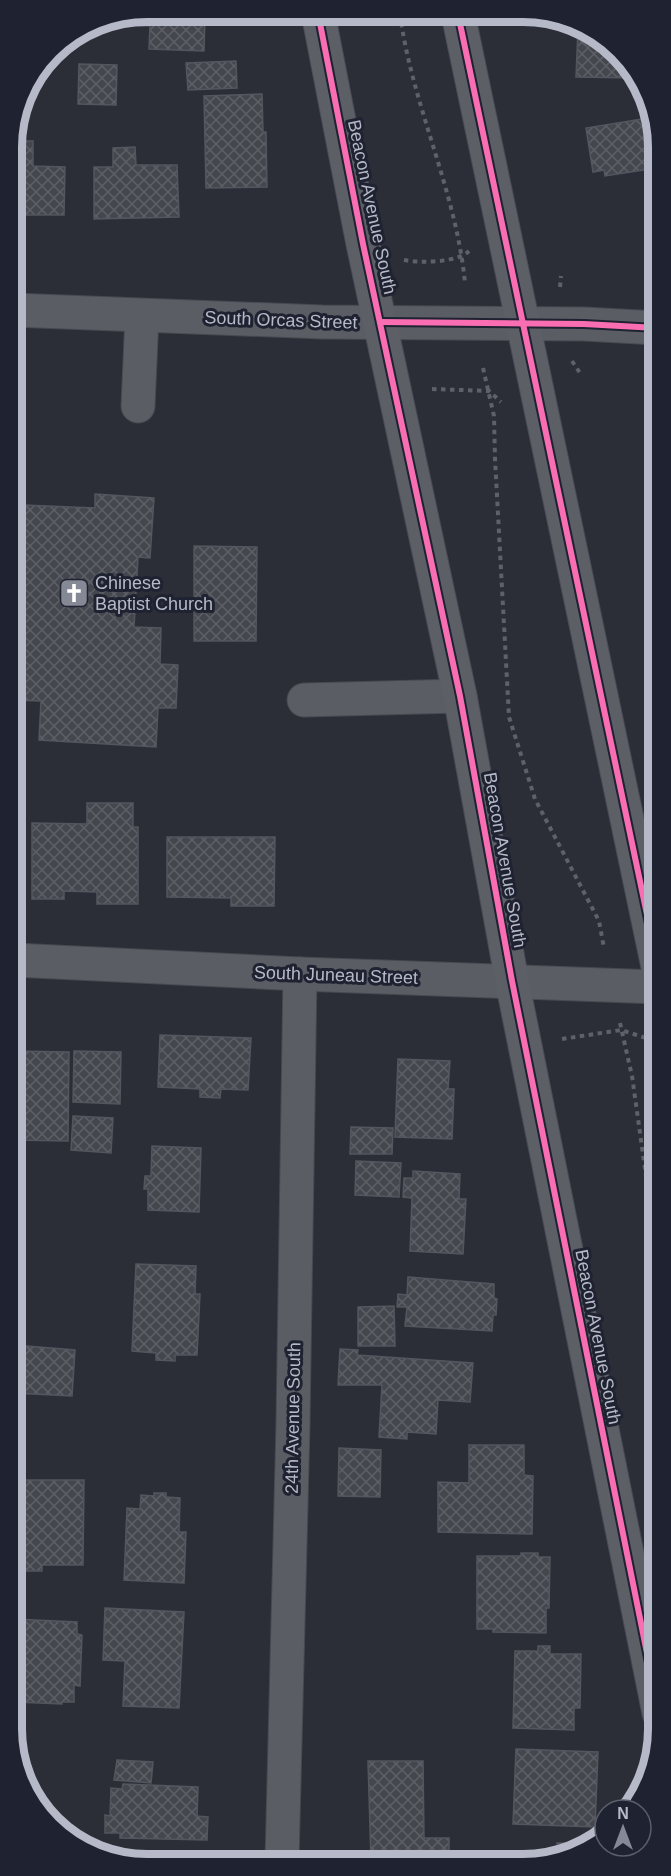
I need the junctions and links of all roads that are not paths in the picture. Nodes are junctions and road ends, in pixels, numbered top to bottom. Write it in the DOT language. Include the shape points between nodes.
graph roads {
  1 [pos="460,22"];
  2 [pos="320,23"];
  3 [pos="23,310"];
  4 [pos="142,315"];
  5 [pos="380,322"];
  6 [pos="523,324"];
  7 [pos="648,328"];
  8 [pos="138,406"];
  9 [pos="460,696"];
  10 [pos="304,700"];
  11 [pos="648,919"];
  12 [pos="22,960"];
  13 [pos="300,974"];
  14 [pos="512,981"];
  15 [pos="648,987"];
  16 [pos="648,1658"];
  17 [pos="282,1854"];
  1 -- 6 [label="main road"];
  2 -- 5 [label="main road, Beacon Avenue South"];
  3 -- 4 [label="street, South Orcas Street"];
  4 -- 5 [label="street, South Orcas Street"];
  4 -- 8 [label="street"];
  5 -- 6 [label="street, South Orcas Street"];
  5 -- 9 [label="main road, Beacon Avenue South"];
  6 -- 7 [label="street, South Orcas Street"];
  6 -- 11 [label="main road"];
  9 -- 10 [label="street"];
  9 -- 14 [label="main road, Beacon Avenue South"];
  12 -- 13 [label="street, South Juneau Street"];
  13 -- 14 [label="street, South Juneau Street"];
  13 -- 17 [label="street, 24th Avenue South"];
  14 -- 15 [label="street, South Juneau Street"];
  14 -- 16 [label="main road, Beacon Avenue South"];
}
